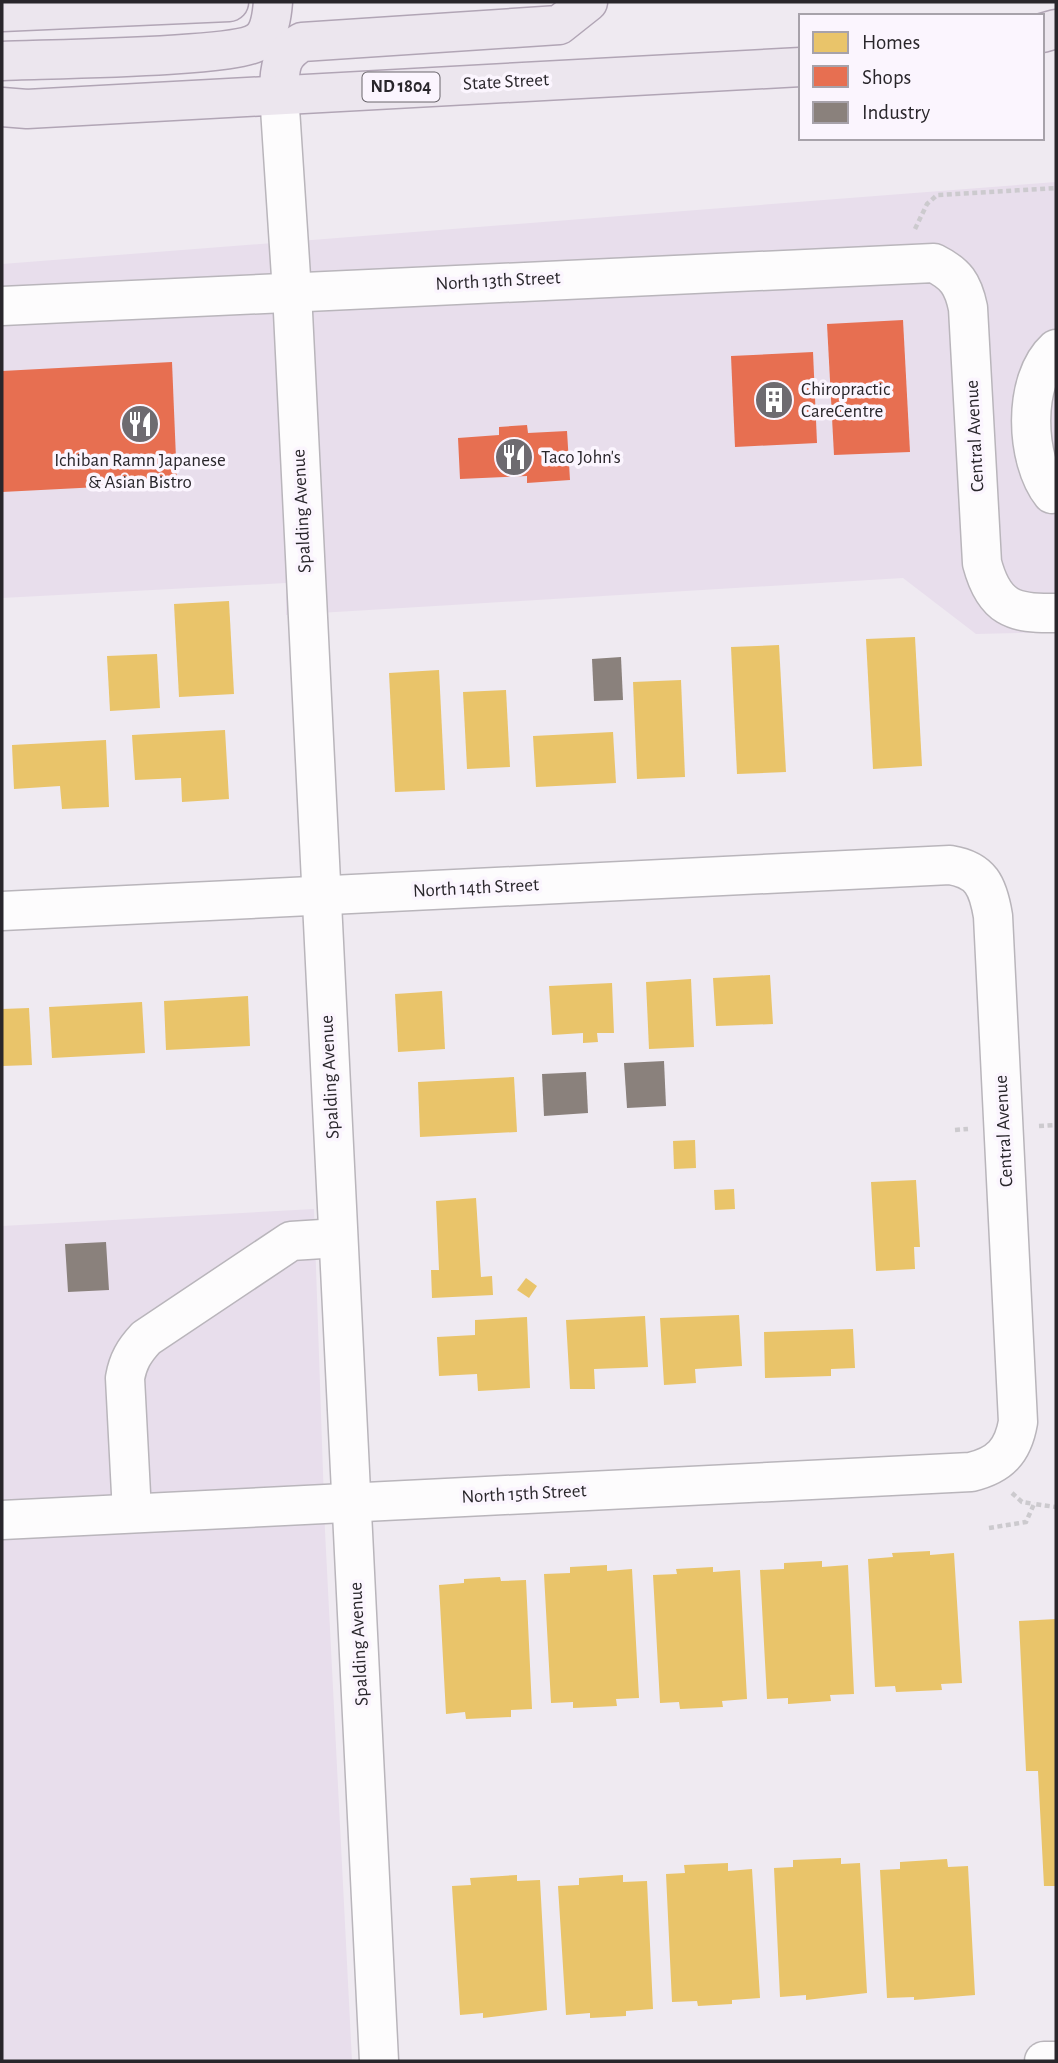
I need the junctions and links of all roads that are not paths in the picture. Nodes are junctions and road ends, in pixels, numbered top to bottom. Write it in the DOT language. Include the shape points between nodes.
graph roads {
  1 [pos="229,2"];
  2 [pos="273,2"];
  3 [pos="588,2"];
  4 [pos="2,12"];
  5 [pos="2,61"];
  6 [pos="799,67"];
  7 [pos="279,93"];
  8 [pos="2,107"];
  9 [pos="292,292"];
  10 [pos="2,306"];
  11 [pos="968,308"];
  12 [pos="1056,349"];
  13 [pos="1052,494"];
  14 [pos="1056,613"];
  15 [pos="950,865"];
  16 [pos="322,895"];
  17 [pos="2,911"];
  18 [pos="338,1238"];
  19 [pos="1018,1422"];
  20 [pos="352,1502"];
  21 [pos="132,1513"];
  22 [pos="2,1520"];
  23 [pos="379,2061"];
  24 [pos="1044,2061"];
  25 [pos="1056,2061"];
  1 -- 4 [label="main road"];
  2 -- 5 [label="main road" via="270,23 259,41 241,47"];
  3 -- 7 [label="main road" via="559,25 302,42 280,62"];
  6 -- 7 [label="main road, State Street / ND 1804"];
  7 -- 8 [label="main road, State Street / ND 1804"];
  7 -- 9 [label="street, Spalding Avenue"];
  9 -- 10 [label="street, North 13th Street"];
  9 -- 11 [label="street, North 13th Street" via="916,262 934,263 952,272 964,287"];
  9 -- 16 [label="street, Spalding Avenue"];
  11 -- 14 [label="street, Central Avenue" via="982,563 995,596 1009,608 1027,614"];
  12 -- 13 [label="street" via="1040,369 1032,402 1034,457"];
  15 -- 16 [label="street, North 14th Street"];
  15 -- 19 [label="street, Central Avenue" via="967,868 982,880 993,916"];
  16 -- 17 [label="street, North 14th Street"];
  16 -- 18 [label="street, Spalding Avenue"];
  18 -- 20 [label="street, Spalding Avenue"];
  18 -- 21 [label="street" via="291,1241 137,1348 125,1378"];
  19 -- 20 [label="street, North 15th Street" via="1009,1452 971,1472"];
  20 -- 21 [label="street, North 15th Street"];
  20 -- 23 [label="street, Spalding Avenue"];
  21 -- 22 [label="street, North 15th Street"];
  24 -- 25 [label="street"];
}
